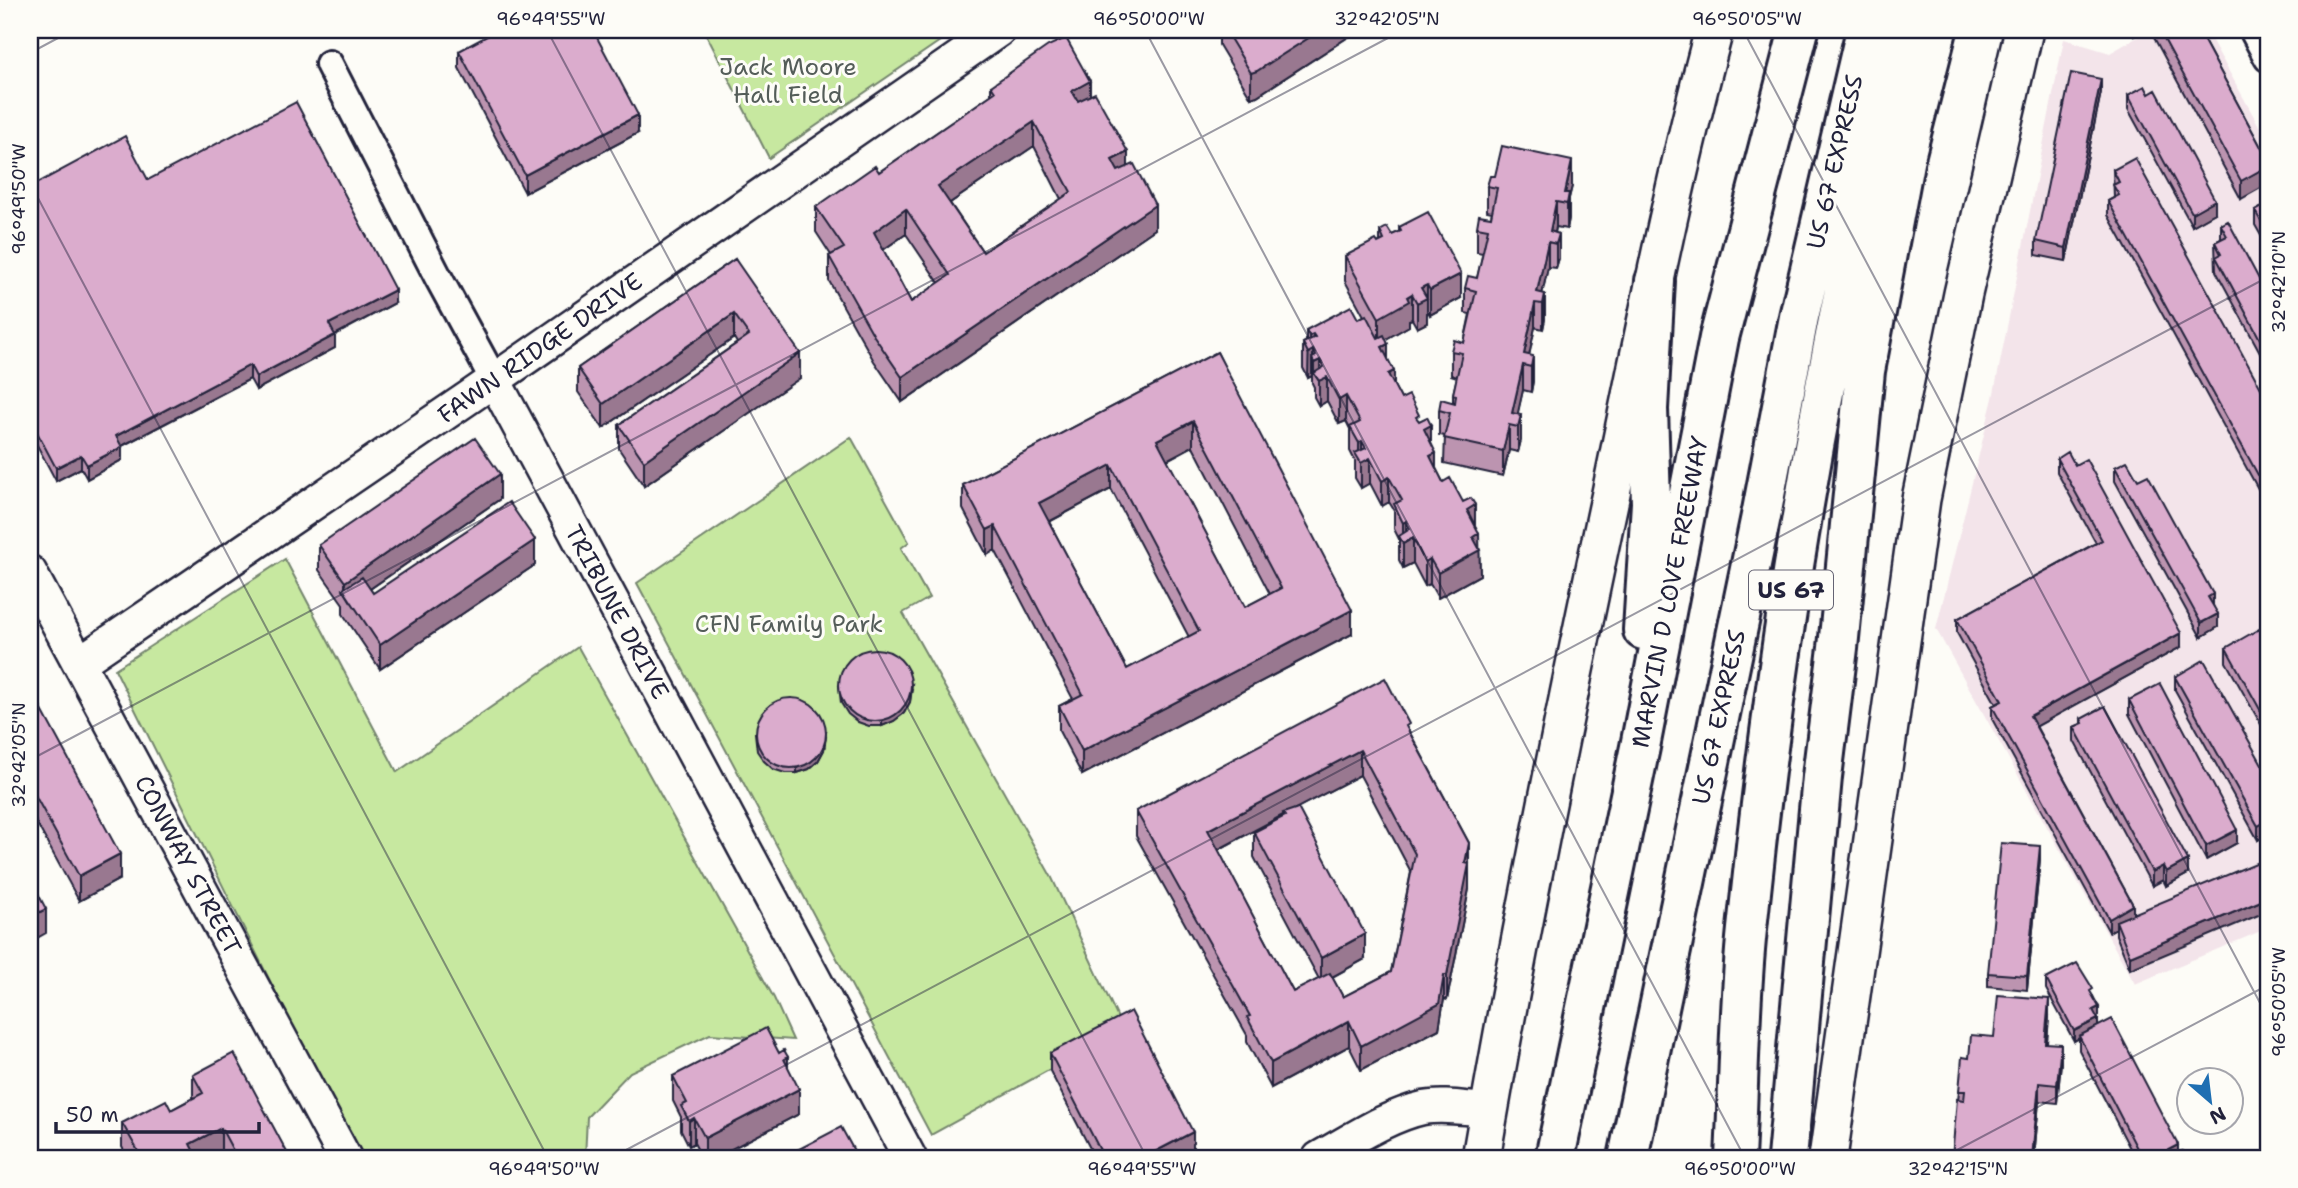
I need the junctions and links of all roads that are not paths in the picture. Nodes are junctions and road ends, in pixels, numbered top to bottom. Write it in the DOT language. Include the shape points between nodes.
graph roads {
  1 [pos="999,30"];
  2 [pos="1714,30"];
  3 [pos="1799,30"];
  4 [pos="1866,30"];
  5 [pos="1905,30"];
  6 [pos="1937,30"];
  7 [pos="2024,30"];
  8 [pos="2253,30"];
  9 [pos="2268,58"];
  10 [pos="329,64"];
  11 [pos="1655,281"];
  12 [pos="494,380"];
  13 [pos="30,572"];
  14 [pos="79,663"];
  15 [pos="1640,747"];
  16 [pos="1489,1110"];
  17 [pos="345,1158"];
  18 [pos="910,1158"];
  19 [pos="1319,1158"];
  20 [pos="1481,1158"];
  21 [pos="1555,1158"];
  22 [pos="1628,1158"];
  23 [pos="1735,1158"];
  24 [pos="1787,1158"];
  25 [pos="1828,1158"];
  1 -- 12 [label="street, FAWN RIDGE DRIVE"];
  2 -- 11 [label="main road"];
  3 -- 15 [label="highway, MARVIN D LOVE FREEWAY" via="1719,338"];
  4 -- 22 [label="highway, US 67 EXPRESS" via="1799,317"];
  5 -- 23 [label="highway, US 67" via="1877,136 1801,519 1746,932"];
  6 -- 24 [label="highway" via="1905,157 1866,371"];
  7 -- 25 [label="main road" via="1921,499"];
  8 -- 9 [label="street"];
  10 -- 12 [label="street, TRIBUNE DRIVE"];
  11 -- 15 [label="highway"];
  11 -- 16 [label="main road" via="1552,775"];
  12 -- 14 [label="street, FAWN RIDGE DRIVE"];
  12 -- 18 [label="street, TRIBUNE DRIVE"];
  13 -- 14 [label="street, CONWAY STREET"];
  14 -- 17 [label="street, CONWAY STREET"];
  15 -- 21 [label="highway, MARVIN D LOVE FREEWAY"];
  16 -- 19 [label="street" via="1424,1108"];
  16 -- 20 [label="main road"];
}
